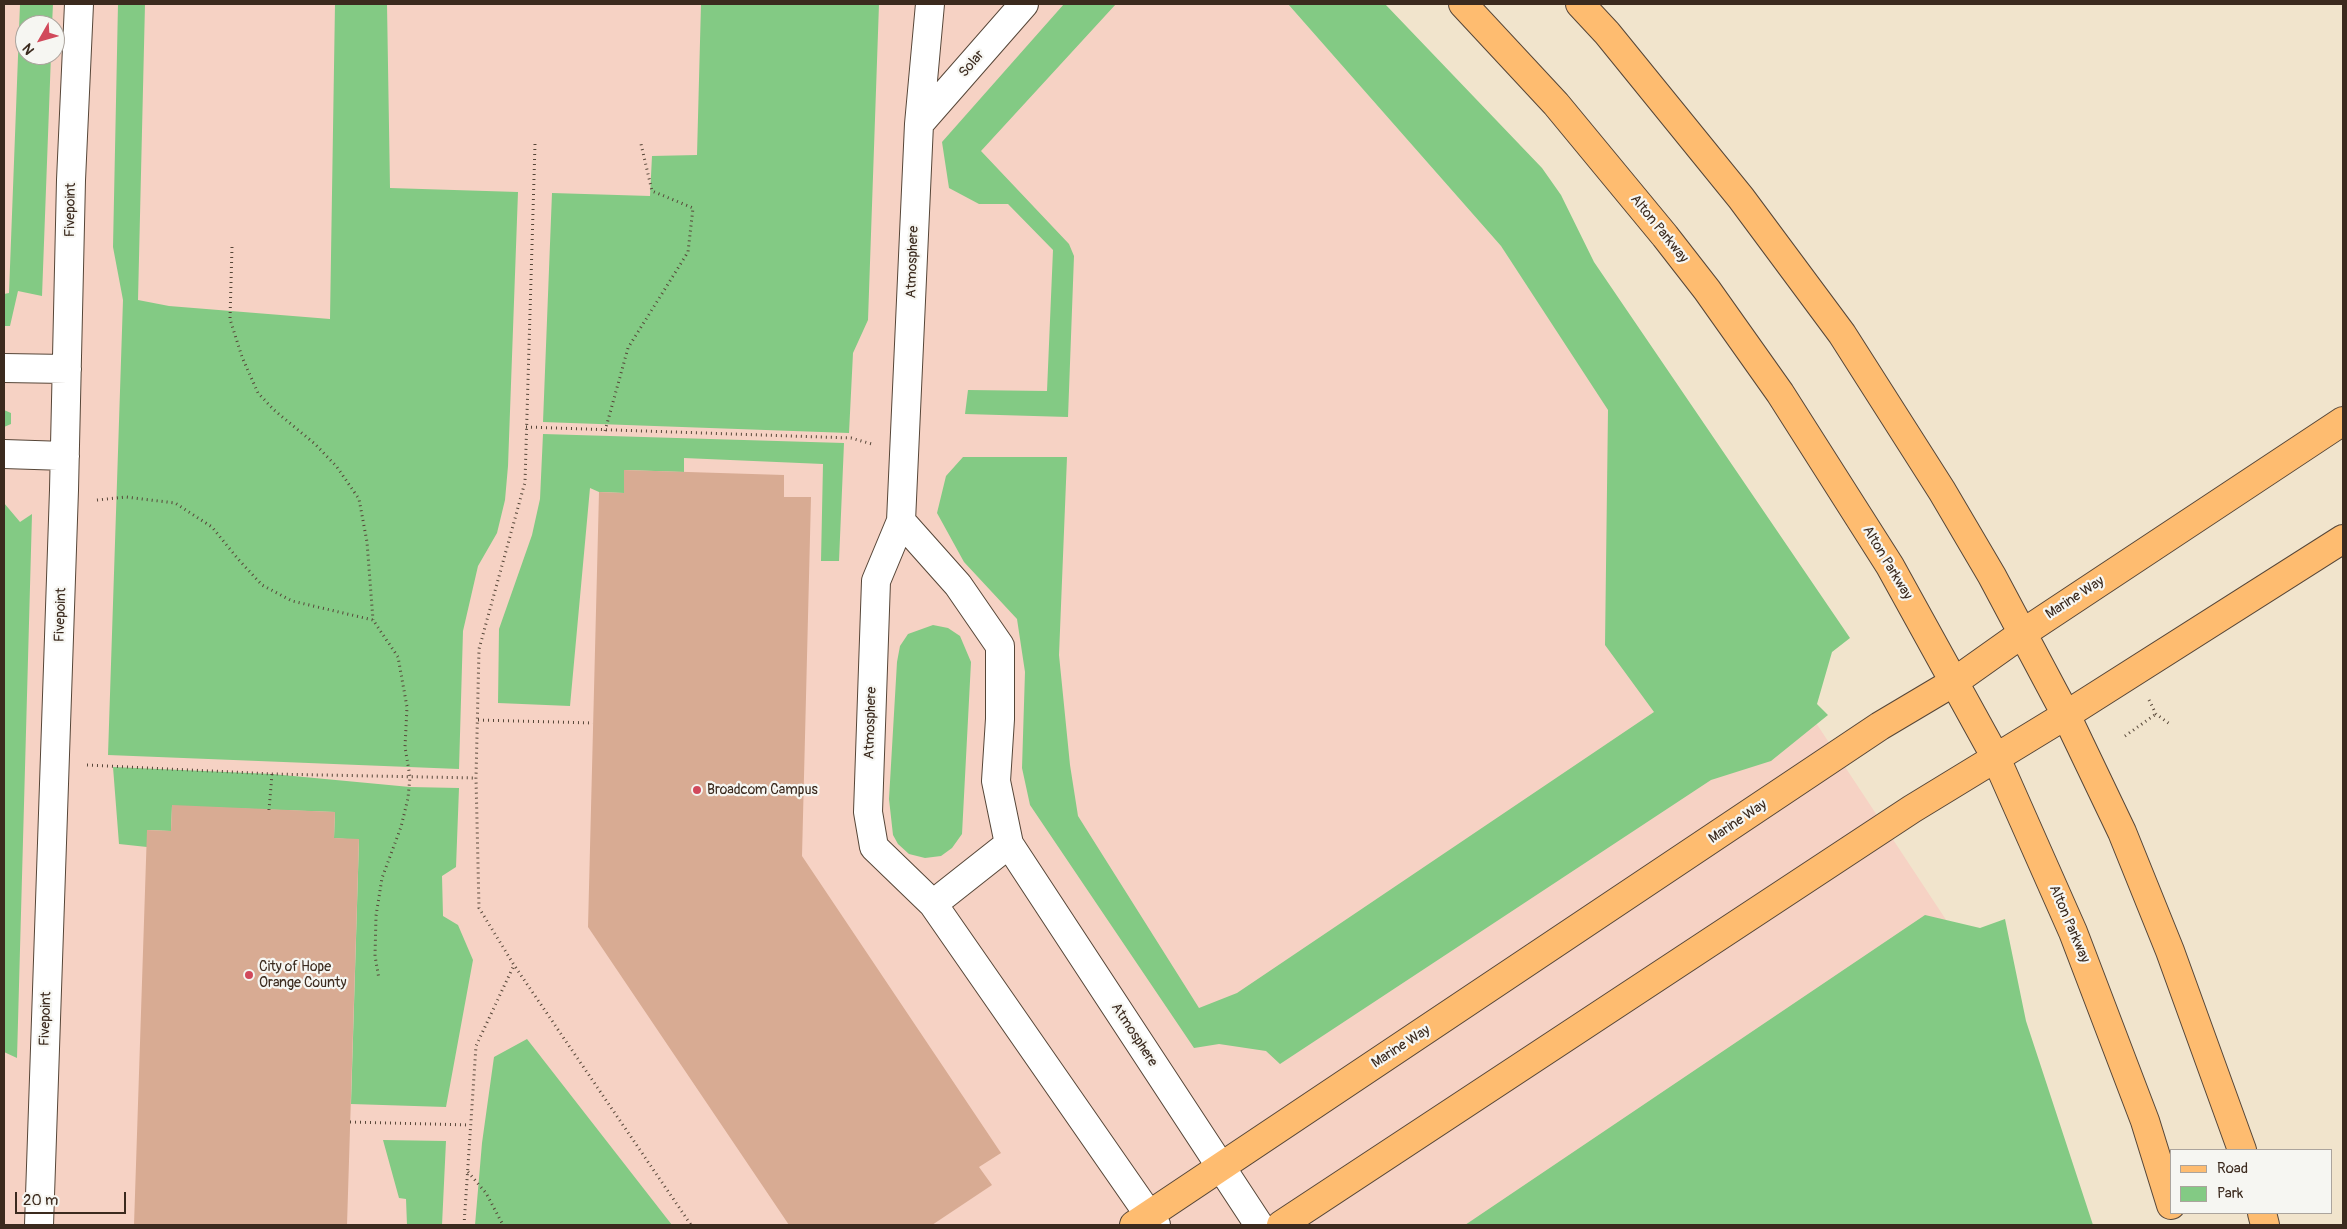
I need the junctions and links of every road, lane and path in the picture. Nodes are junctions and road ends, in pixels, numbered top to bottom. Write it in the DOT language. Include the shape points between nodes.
graph roads {
  1 [pos="79,4"];
  2 [pos="930,4"];
  3 [pos="1024,4"];
  4 [pos="1463,4"];
  5 [pos="1580,4"];
  6 [pos="919,124"];
  7 [pos="535,144"];
  8 [pos="641,144"];
  9 [pos="232,247"];
  10 [pos="4,368"];
  11 [pos="67,369"];
  12 [pos="2343,421"];
  13 [pos="526,427"];
  14 [pos="606,431"];
  15 [pos="876,445"];
  16 [pos="4,454"];
  17 [pos="65,456"];
  18 [pos="64,504"];
  19 [pos="901,521"];
  20 [pos="2343,539"];
  21 [pos="373,620"];
  22 [pos="2023,633"];
  23 [pos="1954,682"];
  24 [pos="2146,694"];
  25 [pos="2156,714"];
  26 [pos="2066,715"];
  27 [pos="478,720"];
  28 [pos="593,723"];
  29 [pos="2171,726"];
  30 [pos="2125,736"];
  31 [pos="1996,758"];
  32 [pos="56,764"];
  33 [pos="272,774"];
  34 [pos="410,777"];
  35 [pos="476,778"];
  36 [pos="269,810"];
  37 [pos="1009,844"];
  38 [pos="933,904"];
  39 [pos="514,965"];
  40 [pos="379,979"];
  41 [pos="350,1122"];
  42 [pos="470,1125"];
  43 [pos="2242,1149"];
  44 [pos="1220,1167"];
  45 [pos="468,1172"];
  46 [pos="2170,1202"];
  47 [pos="1146,1222"];
  48 [pos="39,1225"];
  49 [pos="464,1225"];
  50 [pos="503,1225"];
  51 [pos="691,1225"];
  52 [pos="1259,1225"];
  53 [pos="1281,1225"];
  1 -- 11 [label="street, Fivepoint"];
  2 -- 6 [label="street, Atmosphere"];
  3 -- 6 [label="street, Solar"];
  4 -- 23 [label="main road, Alton Parkway" via="1556,104 1610,168 1731,324 1846,495 1890,566"];
  5 -- 22 [label="main road" via="1719,169 1842,334 1942,491"];
  6 -- 19 [label="street, Atmosphere"];
  7 -- 13 [label="path"];
  8 -- 14 [label="path" via="652,191 693,208 688,252 628,348"];
  9 -- 21 [label="path" via="230,319 258,393 315,444 359,498 368,542"];
  10 -- 11 [label="street"];
  11 -- 17 [label="street, Fivepoint"];
  12 -- 22 [label="main road, Marine Way"];
  13 -- 14 [label="path"];
  13 -- 27 [label="path" via="525,482 479,649"];
  14 -- 15 [label="path" via="851,438"];
  16 -- 17 [label="street"];
  17 -- 18 [label="street, Fivepoint"];
  18 -- 21 [label="path" via="126,497 175,503 212,527 262,585 292,602"];
  18 -- 32 [label="street, Fivepoint"];
  19 -- 37 [label="street, Atmosphere" via="958,585 1000,646 996,780"];
  19 -- 38 [label="street, Atmosphere" via="876,581 868,812 874,847"];
  20 -- 26 [label="main road"];
  21 -- 34 [label="path" via="398,657 408,707 405,747"];
  22 -- 23 [label="main road, Marine Way"];
  22 -- 26 [label="main road"];
  23 -- 31 [label="main road, Alton Parkway"];
  23 -- 44 [label="main road, Marine Way" via="1880,726"];
  24 -- 25 [label="path"];
  25 -- 29 [label="path"];
  25 -- 30 [label="path"];
  26 -- 31 [label="main road"];
  26 -- 43 [label="main road" via="2122,832 2170,951"];
  27 -- 28 [label="path"];
  27 -- 35 [label="path"];
  31 -- 46 [label="main road, Alton Parkway" via="2077,941 2145,1121"];
  31 -- 53 [label="main road" via="1904,814"];
  32 -- 33 [label="path"];
  32 -- 48 [label="street, Fivepoint"];
  33 -- 34 [label="path"];
  33 -- 36 [label="path"];
  34 -- 35 [label="path"];
  34 -- 40 [label="path" via="401,827 382,878 376,916 375,956"];
  35 -- 39 [label="path" via="479,908"];
  37 -- 38 [label="street"];
  37 -- 44 [label="street, Atmosphere"];
  38 -- 47 [label="street, Atmosphere"];
  39 -- 42 [label="path" via="476,1046"];
  39 -- 51 [label="path"];
  41 -- 42 [label="path"];
  42 -- 45 [label="path"];
  44 -- 47 [label="main road, Marine Way"];
  44 -- 52 [label="street, Atmosphere"];
  45 -- 49 [label="path"];
  45 -- 50 [label="path" via="486,1193"];
}
